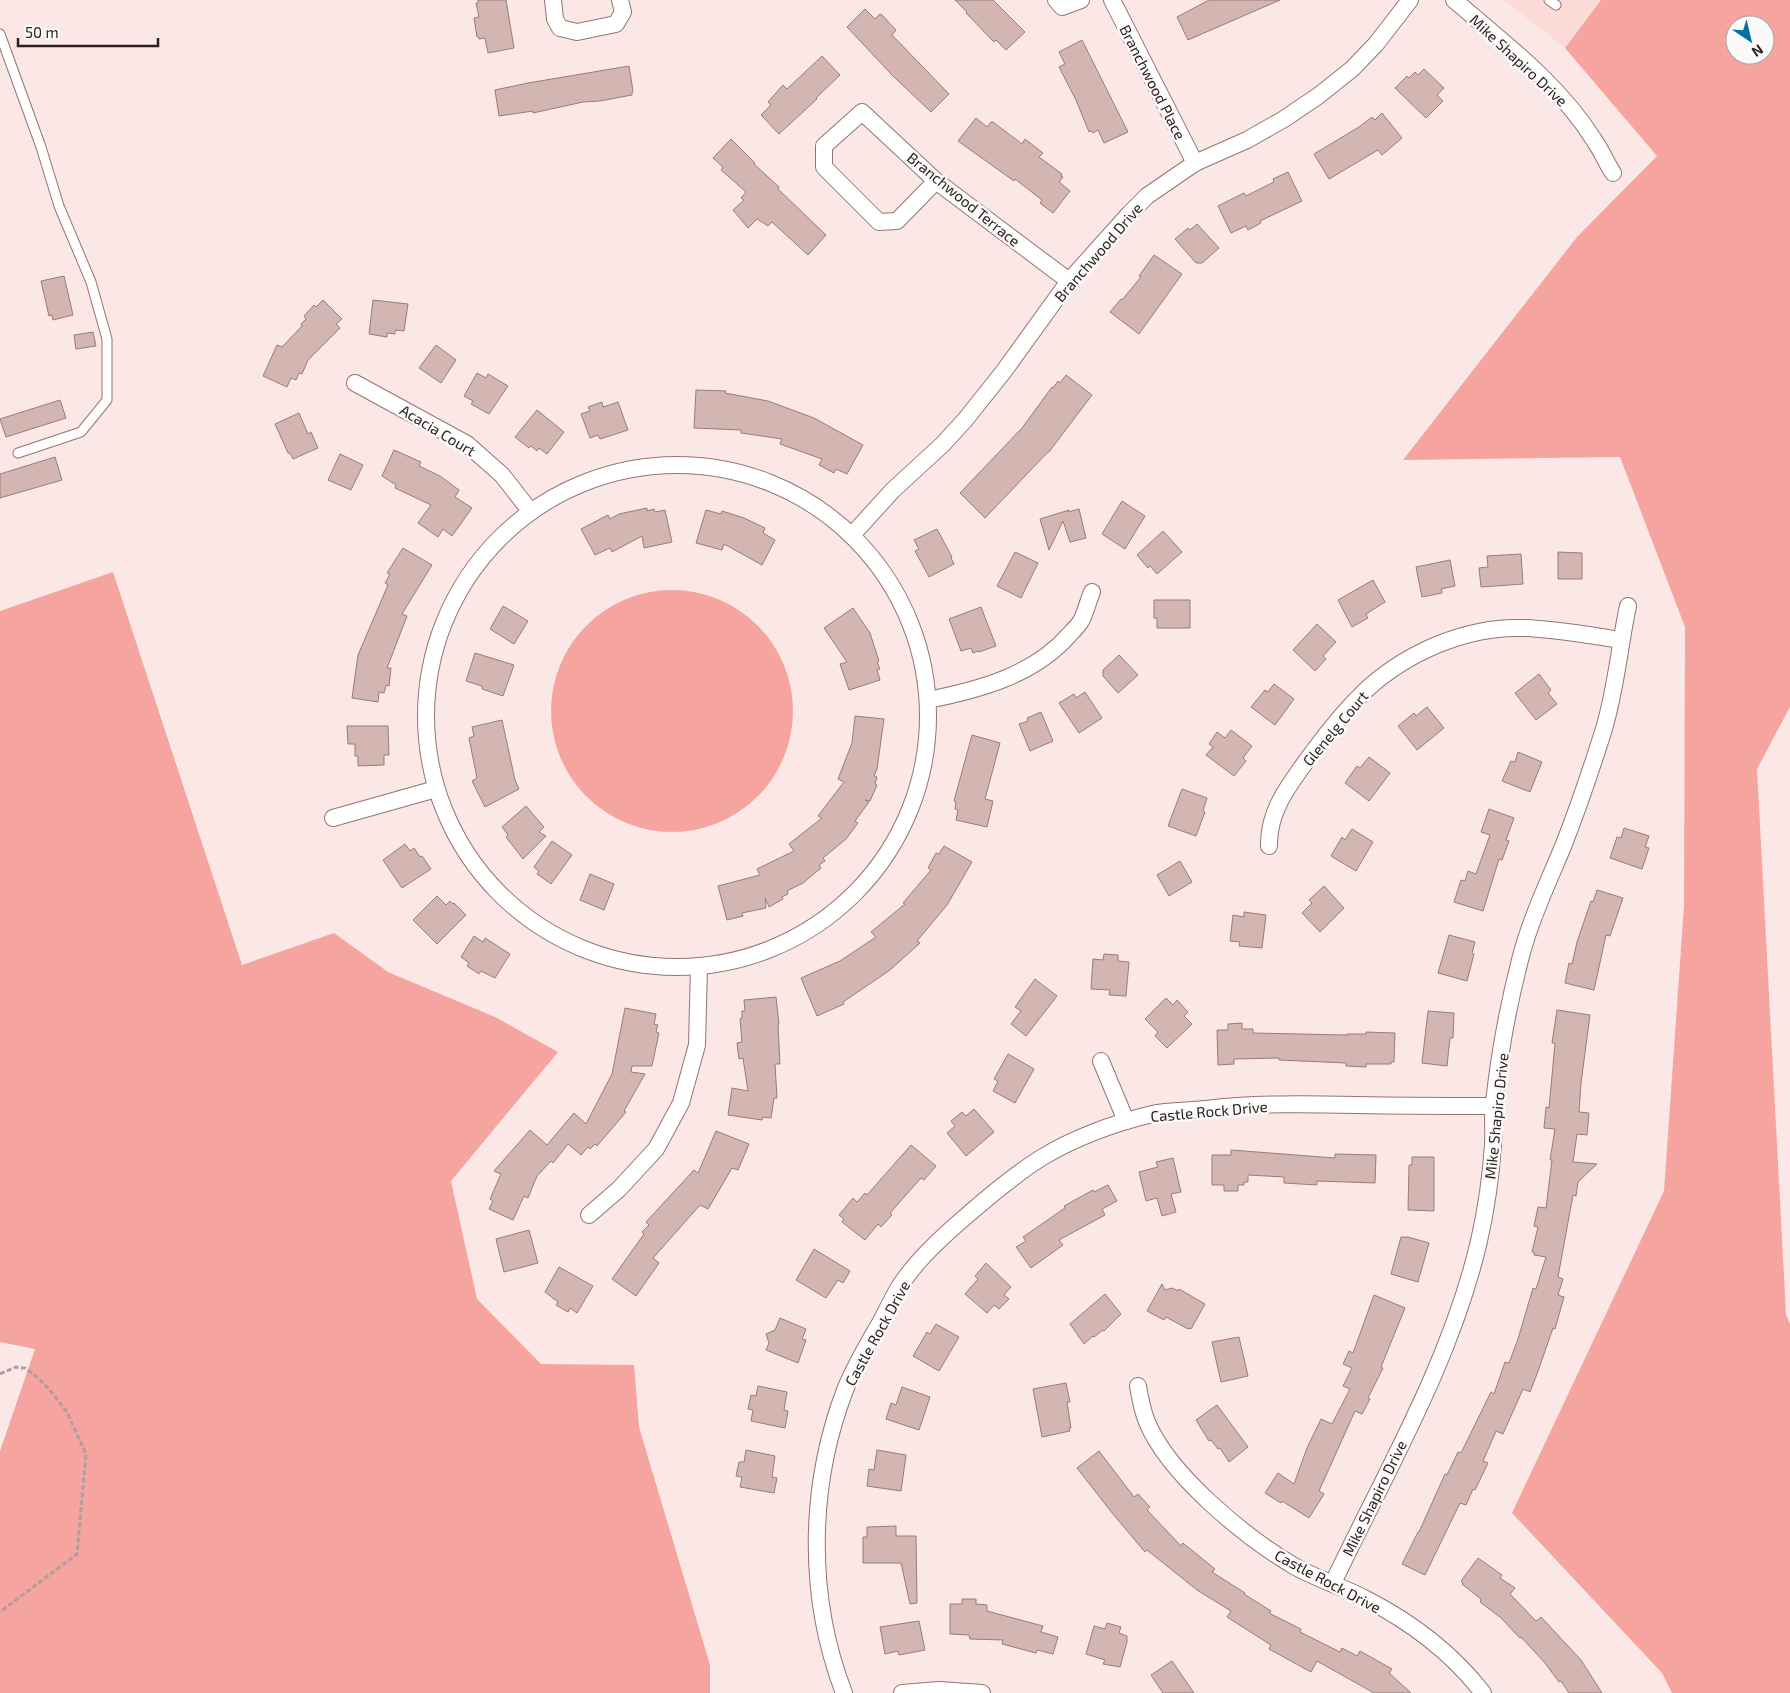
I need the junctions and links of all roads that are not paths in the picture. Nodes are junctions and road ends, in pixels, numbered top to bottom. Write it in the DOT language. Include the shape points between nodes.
graph roads {
  1 [pos="553,0"];
  2 [pos="620,0"];
  3 [pos="1056,0"];
  4 [pos="1081,0"];
  5 [pos="1112,0"];
  6 [pos="1410,0"];
  7 [pos="1454,0"];
  8 [pos="0,34"];
  9 [pos="1195,163"];
  10 [pos="1612,173"];
  11 [pos="936,181"];
  12 [pos="1069,281"];
  13 [pos="355,383"];
  14 [pos="18,453"];
  15 [pos="530,512"];
  16 [pos="852,535"];
  17 [pos="1092,592"];
  18 [pos="1628,606"];
  19 [pos="1621,640"];
  20 [pos="928,700"];
  21 [pos="436,789"];
  22 [pos="333,818"];
  23 [pos="1269,846"];
  24 [pos="698,966"];
  25 [pos="1101,1061"];
  26 [pos="1493,1106"];
  27 [pos="1126,1121"];
  28 [pos="590,1215"];
  29 [pos="1138,1386"];
  30 [pos="1333,1583"];
  31 [pos="844,1693"];
  32 [pos="902,1693"];
  33 [pos="982,1693"];
  34 [pos="1483,1693"];
  1 -- 2 [label="street" via="560,28 577,32 616,24 622,12"];
  3 -- 4 [label="street" via="1062,7"];
  5 -- 9 [label="street, Branchwood Place"];
  6 -- 9 [label="street, Branchwood Drive" via="1370,51 1318,96 1247,140"];
  7 -- 10 [label="street, Mike Shapiro Drive" via="1547,82 1594,139"];
  8 -- 14 [label="lane" via="60,206 91,282 107,339 107,400 81,432"];
  9 -- 12 [label="street, Branchwood Drive" via="1147,196"];
  11 -- 11 [label="street, Branchwood Terrace" via="862,112 824,146 824,167 880,222 898,221"];
  11 -- 12 [label="street, Branchwood Terrace"];
  12 -- 16 [label="street, Branchwood Drive" via="965,420"];
  13 -- 15 [label="street, Acacia Court" via="467,444 502,474"];
  15 -- 16 [label="street" via="599,477 645,467 697,465 758,478 791,492"];
  15 -- 21 [label="street" via="488,551 466,580 437,642 428,682 425,720"];
  16 -- 20 [label="street" via="882,570 905,610 922,658"];
  17 -- 20 [label="street" via="1080,622 1046,657 1000,681"];
  18 -- 19 [label="street, Mike Shapiro Drive"];
  19 -- 23 [label="street, Glenelg Court" via="1521,627 1466,635 1404,662 1378,680 1350,707 1286,788 1272,819"];
  19 -- 26 [label="street, Mike Shapiro Drive" via="1604,731 1520,959"];
  20 -- 24 [label="street" via="925,752 907,815 884,857 860,887 833,912 785,942 739,959"];
  21 -- 22 [label="street"];
  21 -- 24 [label="street" via="448,822 466,854 491,886 516,910 546,931 615,959 652,966"];
  24 -- 28 [label="street" via="697,1045 681,1103 656,1149"];
  25 -- 27 [label="street"];
  26 -- 27 [label="street, Castle Rock Drive" via="1241,1105 1156,1113"];
  26 -- 30 [label="street, Mike Shapiro Drive" via="1493,1144 1484,1216 1469,1278 1439,1361"];
  27 -- 31 [label="street, Castle Rock Drive" via="1042,1158 994,1192 943,1236 904,1280 861,1356 845,1390 824,1465 816,1543 820,1605 835,1671"];
  29 -- 30 [label="street, Castle Rock Drive" via="1140,1403 1155,1438 1187,1479 1257,1542 1295,1566"];
  30 -- 34 [label="street, Castle Rock Drive" via="1404,1621 1434,1643 1457,1662"];
  32 -- 33 [label="street" via="939,1690"];
}
